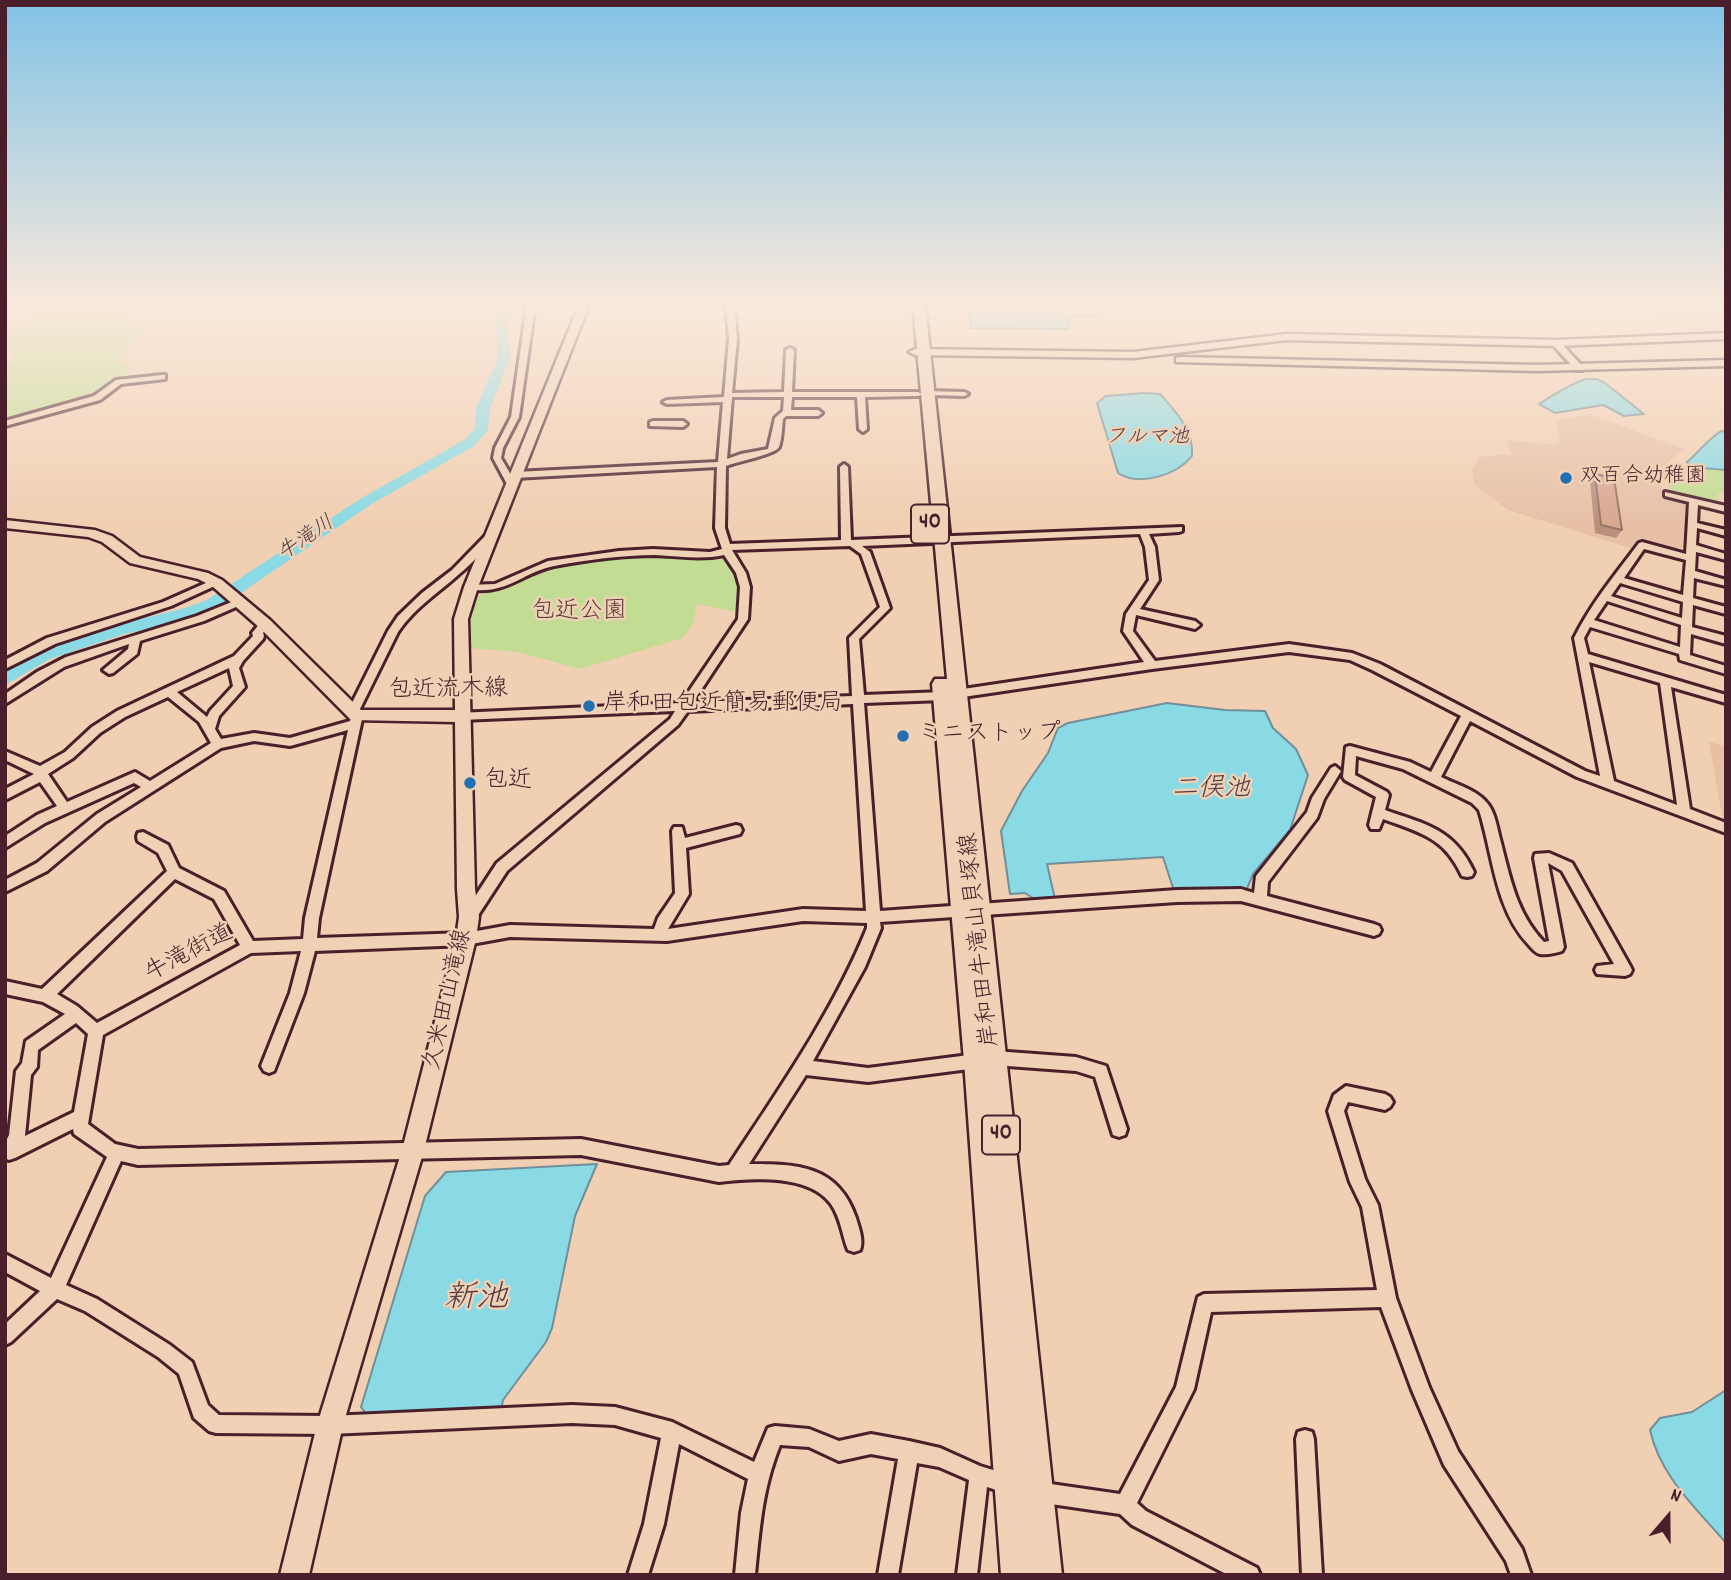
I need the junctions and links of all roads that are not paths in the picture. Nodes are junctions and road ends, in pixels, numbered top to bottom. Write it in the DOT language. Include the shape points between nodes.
graph roads {
  1 [pos="147,379"];
  2 [pos="520,379"];
  3 [pos="554,379"];
  4 [pos="729,379"];
  5 [pos="788,379"];
  6 [pos="922,379"];
  7 [pos="787,393"];
  8 [pos="861,393"];
  9 [pos="923,393"];
  10 [pos="964,394"];
  11 [pos="727,397"];
  12 [pos="688,401"];
  13 [pos="667,402"];
  14 [pos="787,412"];
  15 [pos="818,413"];
  16 [pos="653,424"];
  17 [pos="5,425"];
  18 [pos="863,429"];
  19 [pos="722,464"];
  20 [pos="844,467"];
  21 [pos="513,480"];
  22 [pos="1668,494"];
  23 [pos="1694,501"];
  24 [pos="1726,509"];
  25 [pos="5,524"];
  26 [pos="1692,524"];
  27 [pos="1179,529"];
  28 [pos="1143,531"];
  29 [pos="1726,533"];
  30 [pos="491,536"];
  31 [pos="937,541"];
  32 [pos="849,543"];
  33 [pos="726,549"];
  34 [pos="1690,552"];
  35 [pos="1726,556"];
  36 [pos="1689,573"];
  37 [pos="1616,579"];
  38 [pos="1726,583"];
  39 [pos="218,585"];
  40 [pos="471,587"];
  41 [pos="1604,597"];
  42 [pos="1687,600"];
  43 [pos="237,601"];
  44 [pos="1133,611"];
  45 [pos="1726,611"];
  46 [pos="1587,622"];
  47 [pos="265,624"];
  48 [pos="1195,625"];
  49 [pos="1686,626"];
  50 [pos="135,640"];
  51 [pos="1726,640"];
  52 [pos="1685,652"];
  53 [pos="1583,656"];
  54 [pos="237,659"];
  55 [pos="5,665"];
  56 [pos="1152,665"];
  57 [pos="108,670"];
  58 [pos="1726,670"];
  59 [pos="1665,681"];
  60 [pos="169,692"];
  61 [pos="950,695"];
  62 [pos="1726,699"];
  63 [pos="5,700"];
  64 [pos="857,700"];
  65 [pos="686,708"];
  66 [pos="461,716"];
  67 [pos="1467,716"];
  68 [pos="354,717"];
  69 [pos="209,729"];
  70 [pos="218,744"];
  71 [pos="5,755"];
  72 [pos="1335,771"];
  73 [pos="41,773"];
  74 [pos="1433,778"];
  75 [pos="1608,784"];
  76 [pos="151,787"];
  77 [pos="5,795"];
  78 [pos="65,808"];
  79 [pos="1684,812"];
  80 [pos="1726,828"];
  81 [pos="736,830"];
  82 [pos="143,837"];
  83 [pos="5,843"];
  84 [pos="174,872"];
  85 [pos="1467,872"];
  86 [pos="5,887"];
  87 [pos="1260,898"];
  88 [pos="971,911"];
  89 [pos="876,917"];
  90 [pos="468,928"];
  91 [pos="1374,930"];
  92 [pos="659,934"];
  93 [pos="312,945"];
  94 [pos="249,947"];
  95 [pos="1602,970"];
  96 [pos="5,987"];
  97 [pos="45,996"];
  98 [pos="76,1014"];
  99 [pos="96,1031"];
  100 [pos="985,1059"];
  101 [pos="269,1066"];
  102 [pos="802,1067"];
  103 [pos="1385,1102"];
  104 [pos="80,1116"];
  105 [pos="1119,1129"];
  106 [pos="413,1150"];
  107 [pos="117,1152"];
  108 [pos="7,1153"];
  109 [pos="734,1172"];
  110 [pos="854,1244"];
  111 [pos="5,1262"];
  112 [pos="55,1289"];
  113 [pos="1387,1297"];
  114 [pos="5,1336"];
  115 [pos="330,1425"];
  116 [pos="672,1432"];
  117 [pos="1305,1439"];
  118 [pos="909,1451"];
  119 [pos="760,1474"];
  120 [pos="979,1475"];
  121 [pos="1009,1484"];
  122 [pos="1037,1492"];
  123 [pos="1125,1505"];
  124 [pos="294,1575"];
  125 [pos="638,1575"];
  126 [pos="745,1575"];
  127 [pos="888,1575"];
  128 [pos="967,1575"];
  129 [pos="1018,1575"];
  130 [pos="1045,1575"];
  131 [pos="1250,1575"];
  132 [pos="1312,1575"];
  133 [pos="1521,1575"];
  1 -- 17 [label="street" via="119,382 97,398"];
  2 -- 21 [label="street" via="515,417 497,458"];
  3 -- 21 [label="main road, 久米田山滝線"];
  4 -- 11 [label="street"];
  5 -- 7 [label="street"];
  6 -- 9 [label="main road, 岸和田牛滝山貝塚線 / 40"];
  7 -- 8 [label="street"];
  7 -- 11 [label="street"];
  7 -- 14 [label="street"];
  8 -- 9 [label="street"];
  8 -- 18 [label="street"];
  9 -- 10 [label="street"];
  9 -- 31 [label="main road, 岸和田牛滝山貝塚線 / 40"];
  11 -- 12 [label="street"];
  11 -- 19 [label="street"];
  12 -- 13 [label="street"];
  12 -- 16 [label="street" via="683,426"];
  14 -- 15 [label="street"];
  14 -- 19 [label="street" via="779,418 771,451"];
  19 -- 21 [label="street"];
  19 -- 33 [label="street" via="720,521"];
  20 -- 32 [label="street"];
  21 -- 30 [label="main road, 久米田山滝線"];
  22 -- 23 [label="street"];
  23 -- 24 [label="street"];
  23 -- 26 [label="street"];
  25 -- 39 [label="main road, 包近流木線" via="90,533 107,539 135,560 190,571"];
  26 -- 29 [label="street"];
  26 -- 34 [label="street"];
  27 -- 28 [label="street"];
  28 -- 31 [label="street"];
  28 -- 44 [label="street" via="1154,580"];
  30 -- 40 [label="main road, 久米田山滝線"];
  30 -- 68 [label="street" via="402,618"];
  31 -- 32 [label="street"];
  31 -- 61 [label="main road, 岸和田牛滝山貝塚線 / 40"];
  32 -- 33 [label="street"];
  32 -- 64 [label="street" via="865,552 885,608 854,638"];
  33 -- 40 [label="street" via="710,555 653,552 548,564 496,587"];
  33 -- 65 [label="street" via="745,587 743,620"];
  34 -- 35 [label="street"];
  34 -- 36 [label="street"];
  34 -- 37 [label="street" via="1642,545"];
  36 -- 38 [label="street"];
  36 -- 42 [label="street"];
  37 -- 41 [label="street"];
  37 -- 42 [label="street"];
  39 -- 43 [label="main road, 包近流木線"];
  39 -- 55 [label="street" via="51,641"];
  40 -- 66 [label="main road, 久米田山滝線" via="461,619"];
  41 -- 46 [label="street"];
  41 -- 49 [label="street"];
  42 -- 45 [label="street"];
  42 -- 49 [label="street"];
  43 -- 47 [label="main road, 包近流木線"];
  43 -- 50 [label="street" via="211,616"];
  44 -- 48 [label="street"];
  44 -- 56 [label="street" via="1131,637"];
  46 -- 52 [label="street"];
  46 -- 53 [label="street" via="1579,638"];
  47 -- 54 [label="street"];
  47 -- 68 [label="main road, 包近流木線"];
  49 -- 51 [label="street"];
  49 -- 52 [label="street"];
  50 -- 57 [label="street" via="133,651"];
  50 -- 63 [label="street" via="56,667"];
  52 -- 58 [label="street" via="1684,657"];
  53 -- 59 [label="street"];
  53 -- 75 [label="street"];
  54 -- 60 [label="street"];
  54 -- 69 [label="street" via="234,668 239,687 214,714"];
  56 -- 61 [label="street, 包近流木線"];
  56 -- 67 [label="street, 包近流木線" via="1278,649 1352,657"];
  59 -- 62 [label="street"];
  59 -- 79 [label="street"];
  60 -- 69 [label="street"];
  60 -- 73 [label="street" via="104,725"];
  61 -- 64 [label="street, 包近流木線"];
  61 -- 88 [label="main road, 岸和田牛滝山貝塚線 / 40"];
  64 -- 65 [label="street, 包近流木線"];
  64 -- 89 [label="street"];
  65 -- 66 [label="street, 包近流木線"];
  65 -- 90 [label="street" via="656,739 502,867"];
  66 -- 68 [label="main road, 包近流木線"];
  66 -- 90 [label="main road, 久米田山滝線"];
  67 -- 74 [label="street"];
  67 -- 75 [label="street, 包近流木線"];
  68 -- 70 [label="street" via="290,742 254,737"];
  68 -- 93 [label="street" via="312,918"];
  69 -- 70 [label="street"];
  70 -- 76 [label="street"];
  71 -- 73 [label="street"];
  72 -- 87 [label="street" via="1313,814 1261,880"];
  73 -- 77 [label="street"];
  73 -- 78 [label="street"];
  74 -- 85 [label="street" via="1388,759 1350,750 1349,777 1383,795 1377,819 1438,834 1459,852"];
  74 -- 95 [label="street" via="1484,808 1510,899 1521,926 1541,948 1557,947 1540,858 1567,867 1625,970"];
  75 -- 79 [label="street, 包近流木線"];
  76 -- 78 [label="street" via="135,777"];
  76 -- 86 [label="street" via="101,818 42,867"];
  78 -- 83 [label="street"];
  79 -- 80 [label="street, 包近流木線"];
  81 -- 92 [label="street" via="678,838 682,894"];
  82 -- 84 [label="street" via="163,849"];
  84 -- 94 [label="street" via="219,895"];
  84 -- 97 [label="street"];
  87 -- 88 [label="street, 牛滝街道" via="1177,896"];
  87 -- 91 [label="street, 牛滝街道"];
  88 -- 89 [label="street, 牛滝街道"];
  88 -- 100 [label="main road, 岸和田牛滝山貝塚線 / 40"];
  89 -- 92 [label="street, 牛滝街道" via="803,915"];
  89 -- 102 [label="street" via="860,963"];
  90 -- 92 [label="street, 牛滝街道"];
  90 -- 93 [label="street, 牛滝街道"];
  90 -- 106 [label="main road, 久米田山滝線"];
  93 -- 94 [label="street, 牛滝街道"];
  93 -- 101 [label="street"];
  94 -- 99 [label="street, 牛滝街道"];
  96 -- 97 [label="street"];
  97 -- 98 [label="street"];
  98 -- 99 [label="street"];
  98 -- 108 [label="street" via="31,1046 16,1136"];
  99 -- 104 [label="street"];
  100 -- 102 [label="street" via="868,1075"];
  100 -- 105 [label="street" via="1076,1064 1101,1071"];
  100 -- 121 [label="main road, 岸和田牛滝山貝塚線 / 40"];
  100 -- 122 [label="main road, 岸和田牛滝山貝塚線 / 40"];
  102 -- 109 [label="street"];
  103 -- 113 [label="street" via="1346,1094 1336,1111 1370,1205"];
  104 -- 107 [label="street" via="80,1128"];
  104 -- 108 [label="street"];
  106 -- 107 [label="street" via="138,1157"];
  106 -- 109 [label="street" via="581,1147 719,1174"];
  106 -- 115 [label="main road, 久米田山滝線"];
  107 -- 112 [label="street"];
  109 -- 110 [label="street" via="793,1173 818,1179 838,1198"];
  111 -- 112 [label="street"];
  112 -- 114 [label="street"];
  112 -- 115 [label="street" via="91,1305 186,1368 201,1411 216,1424"];
  113 -- 123 [label="street" via="1204,1303 1185,1389"];
  113 -- 133 [label="street" via="1451,1458 1515,1556"];
  115 -- 116 [label="street" via="572,1414 615,1416"];
  115 -- 124 [label="main road, 久米田山滝線"];
  116 -- 119 [label="street"];
  116 -- 125 [label="street" via="654,1524"];
  117 -- 132 [label="street"];
  118 -- 119 [label="street" via="871,1444 839,1451 809,1438 775,1435"];
  118 -- 120 [label="street"];
  118 -- 127 [label="street"];
  119 -- 126 [label="street"];
  120 -- 121 [label="street"];
  120 -- 128 [label="street"];
  121 -- 122 [label="street"];
  121 -- 129 [label="main road, 岸和田牛滝山貝塚線 / 40"];
  122 -- 123 [label="street"];
  122 -- 130 [label="main road, 岸和田牛滝山貝塚線 / 40"];
  123 -- 131 [label="street" via="1139,1518"];
}
